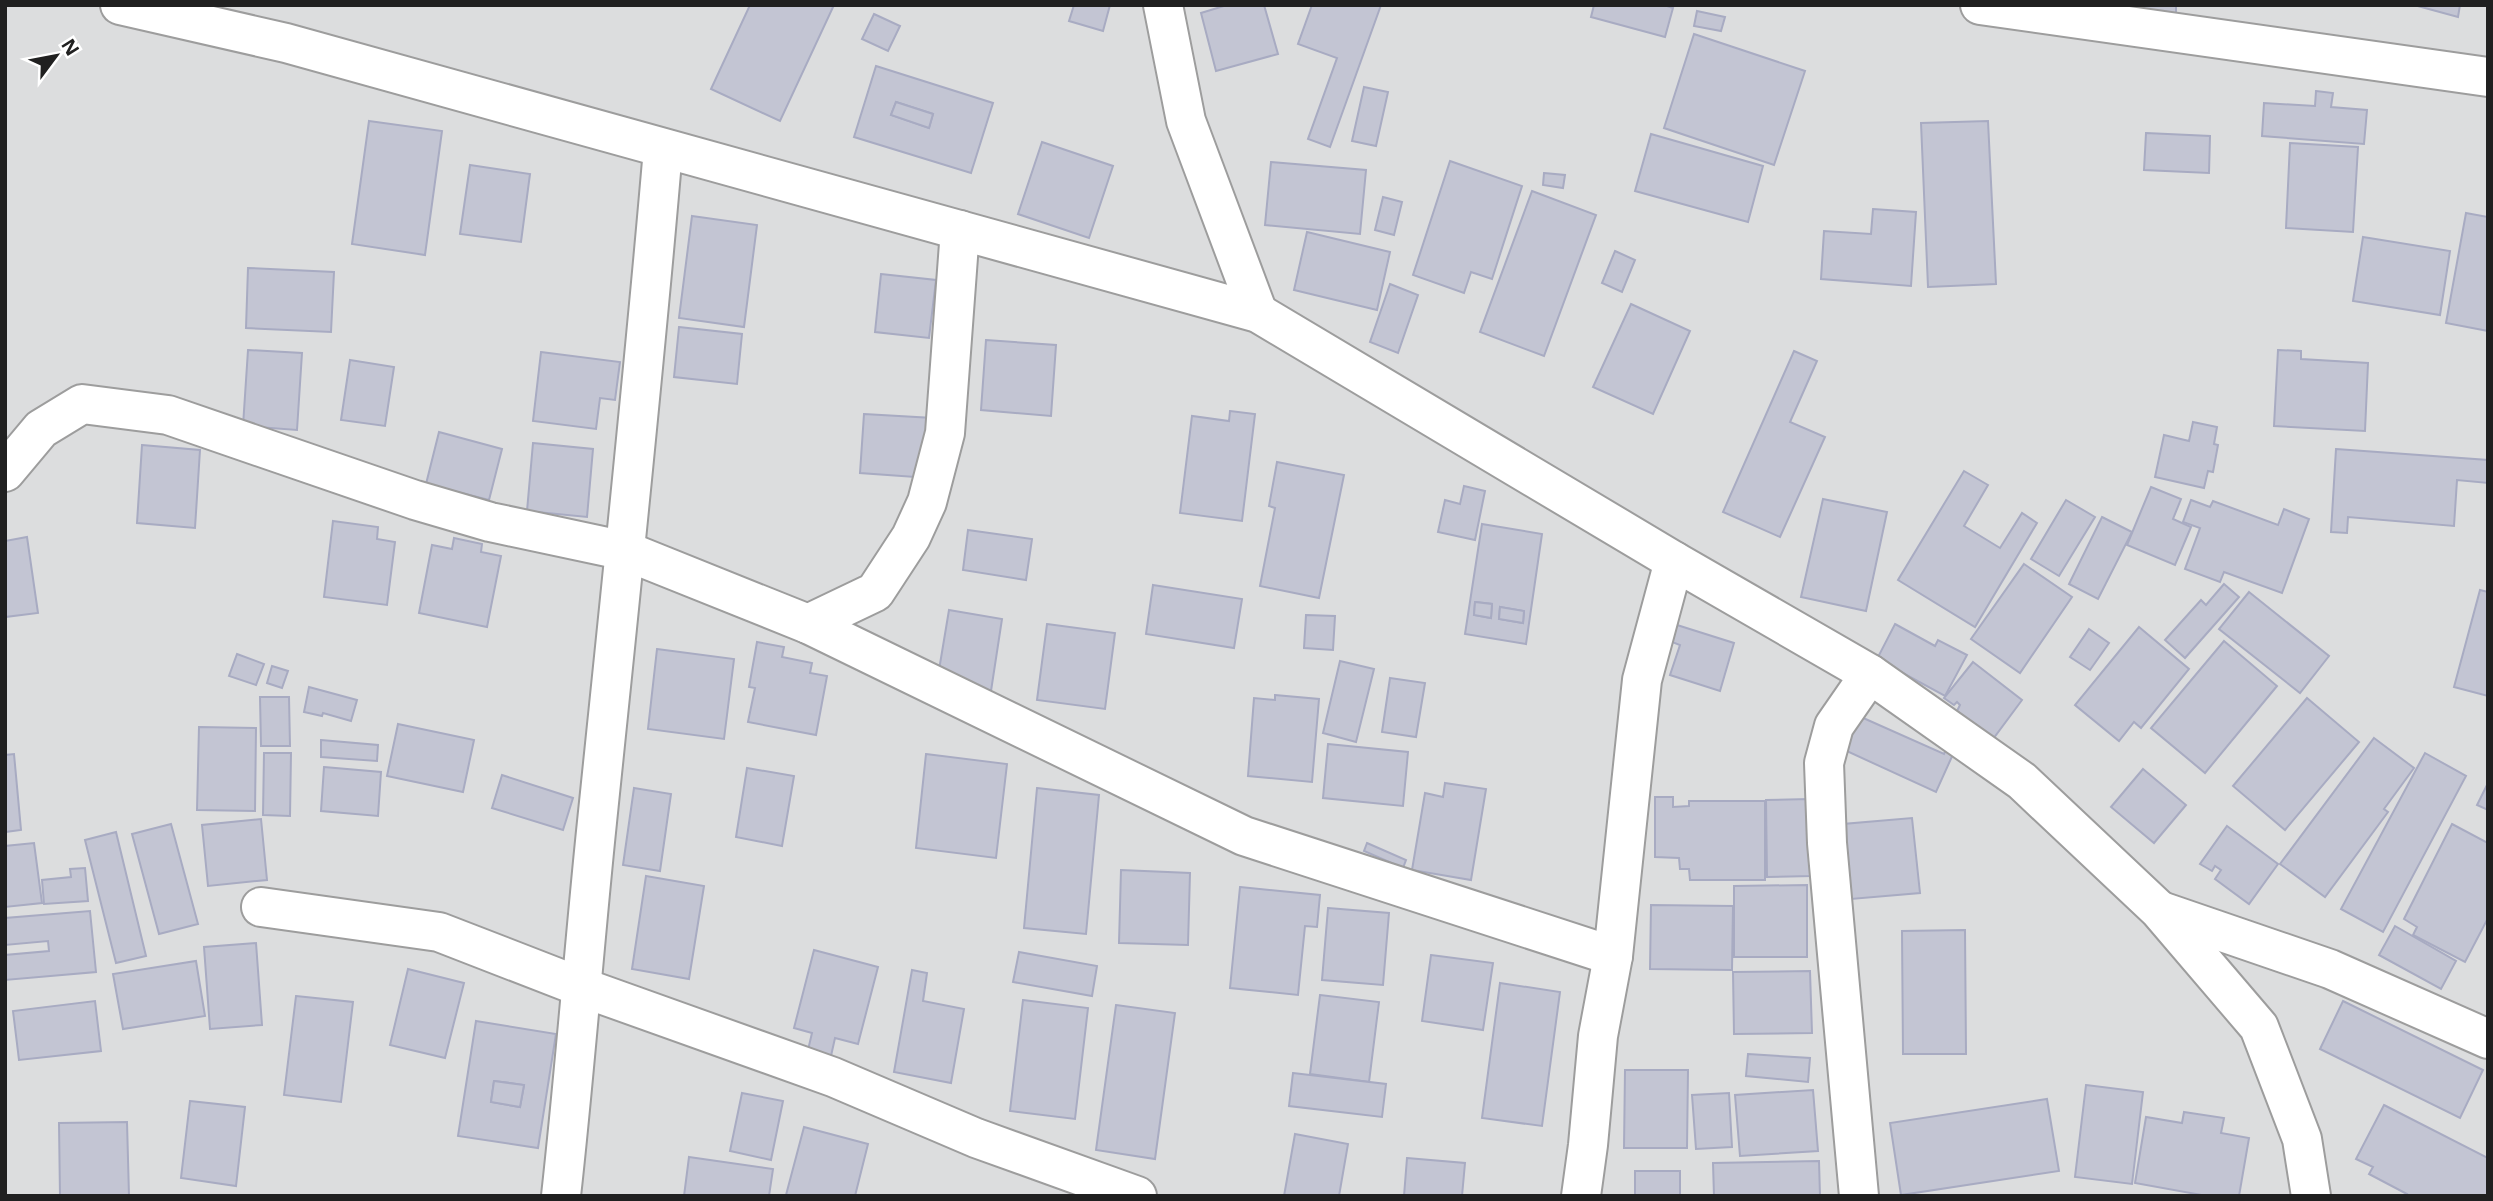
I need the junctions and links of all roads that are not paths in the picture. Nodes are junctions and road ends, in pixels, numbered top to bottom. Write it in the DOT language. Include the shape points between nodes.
graph roads {
  1 [pos="120,5"];
  2 [pos="1163,5"];
  3 [pos="1980,5"];
  4 [pos="2488,77"];
  5 [pos="663,149"];
  6 [pos="960,230"];
  7 [pos="1258,313"];
  8 [pos="5,472"];
  9 [pos="626,551"];
  10 [pos="1674,561"];
  11 [pos="808,624"];
  12 [pos="1870,674"];
  13 [pos="261,907"];
  14 [pos="2159,910"];
  15 [pos="1613,956"];
  16 [pos="581,987"];
  17 [pos="2488,1040"];
  18 [pos="561,1196"];
  19 [pos="1136,1196"];
  20 [pos="1581,1196"];
  21 [pos="1859,1196"];
  22 [pos="2311,1196"];
  1 -- 5 [label="street" via="286,43"];
  2 -- 7 [label="street" via="1186,121"];
  3 -- 4 [label="street"];
  5 -- 6 [label="street"];
  5 -- 9 [label="street"];
  6 -- 7 [label="street"];
  6 -- 11 [label="street" via="945,433 927,502 911,537 875,592"];
  7 -- 10 [label="street"];
  8 -- 9 [label="street" via="41,429 82,404 168,415 415,500 490,522"];
  9 -- 11 [label="street"];
  9 -- 16 [label="street"];
  10 -- 12 [label="street"];
  10 -- 15 [label="street" via="1642,680"];
  11 -- 15 [label="street" via="1244,836"];
  12 -- 14 [label="street" via="2022,781"];
  12 -- 21 [label="street" via="1834,726 1824,763"];
  13 -- 16 [label="street" via="439,932"];
  14 -- 17 [label="street" via="2330,968"];
  14 -- 22 [label="street" via="2259,1027 2302,1139"];
  15 -- 20 [label="street" via="1598,1036"];
  16 -- 18 [label="street"];
  16 -- 19 [label="street" via="833,1077 976,1138"];
}
